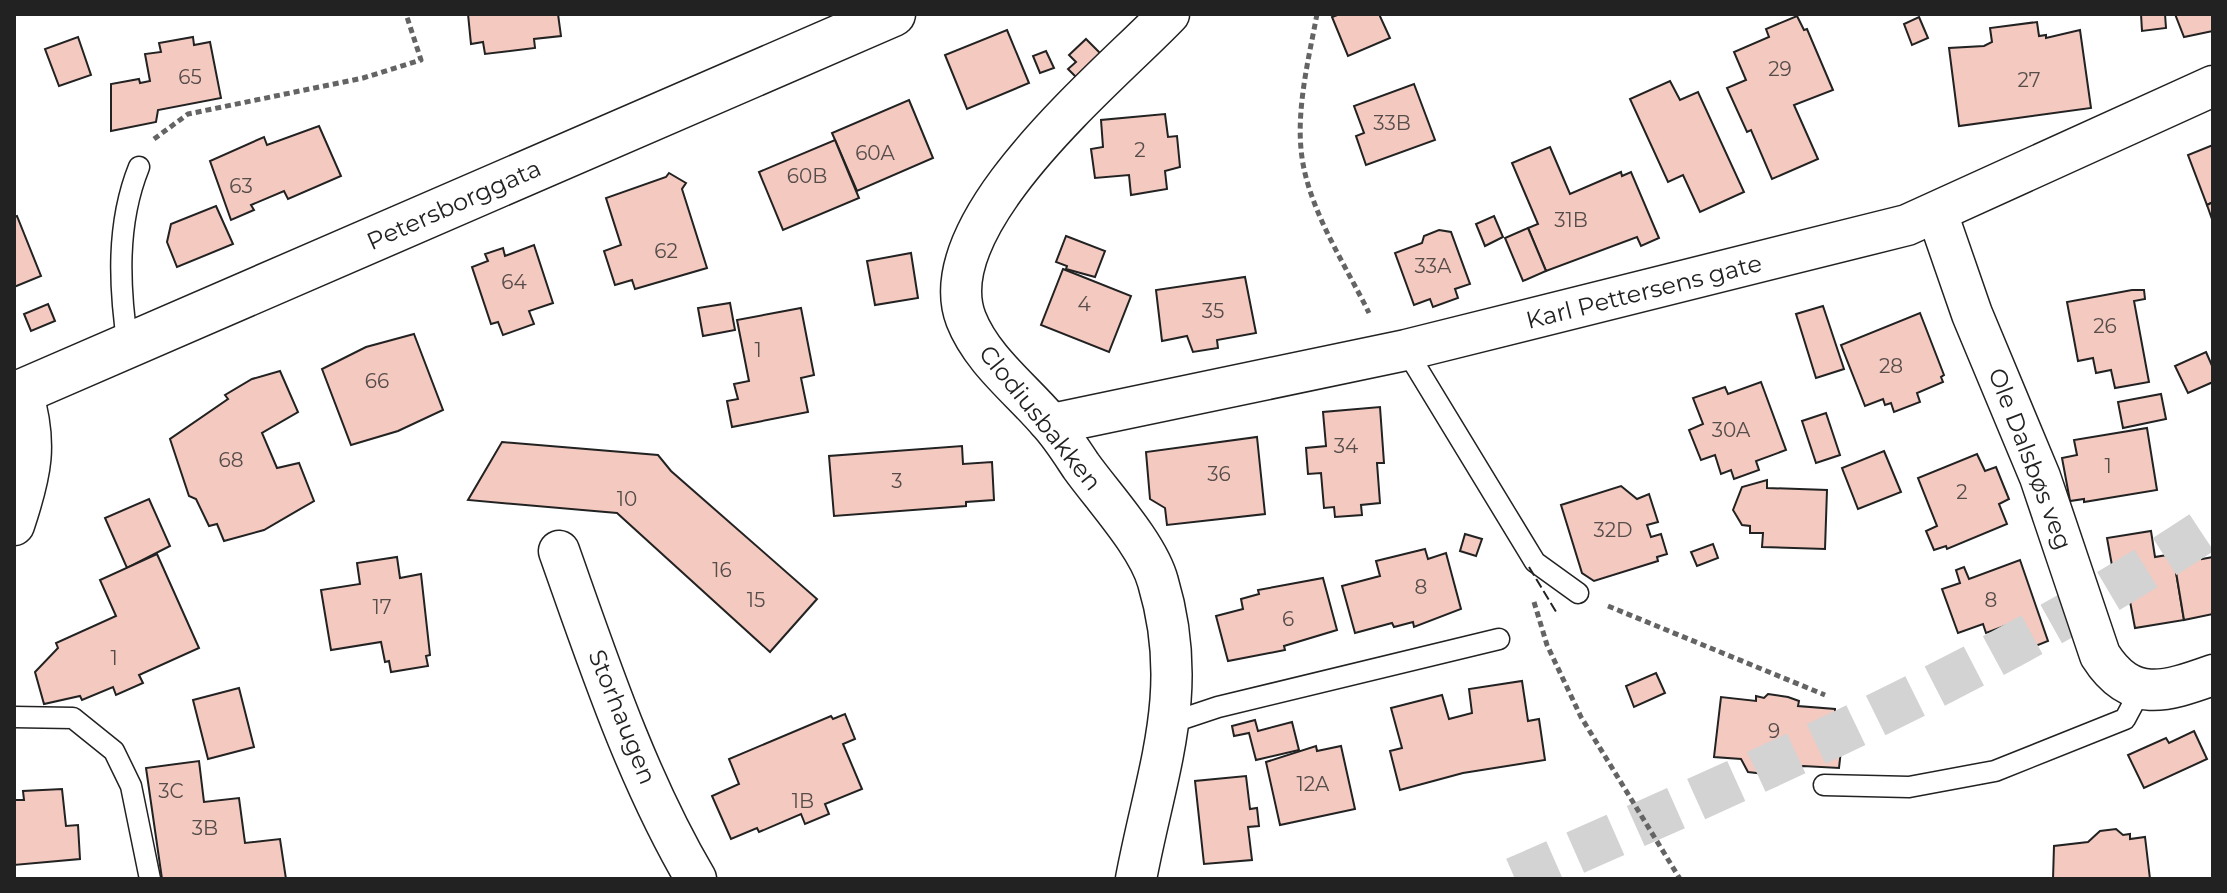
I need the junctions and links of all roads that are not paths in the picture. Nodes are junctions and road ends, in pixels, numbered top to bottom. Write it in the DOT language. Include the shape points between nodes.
graph roads {
  1 [pos="893,14"];
  2 [pos="1169,14"];
  3 [pos="2213,86"];
  4 [pos="139,167"];
  5 [pos="1937,213"];
  6 [pos="128,347"];
  7 [pos="1398,352"];
  8 [pos="18,393"];
  9 [pos="1052,424"];
  10 [pos="14,525"];
  11 [pos="559,551"];
  12 [pos="1578,593"];
  13 [pos="1499,639"];
  14 [pos="2213,675"];
  15 [pos="2141,689"];
  16 [pos="14,717"];
  17 [pos="1170,723"];
  18 [pos="1824,785"];
  19 [pos="150,879"];
  20 [pos="696,879"];
  21 [pos="1136,879"];
  1 -- 6 [label="street, Petersborggata"];
  2 -- 9 [label="street, Clodiusbakken" via="1026,159 983,221 963,276 966,318 979,343"];
  3 -- 5 [label="street, Karl Pettersens gate"];
  4 -- 6 [label="lane" via="122,235 122,310"];
  5 -- 7 [label="street, Karl Pettersens gate" via="1792,256"];
  5 -- 15 [label="street, Ole Dalsbøs veg" via="1972,314 2040,477 2100,655 2114,676"];
  6 -- 8 [label="street, Petersborggata"];
  7 -- 9 [label="street, Karl Pettersens gate"];
  7 -- 12 [label="lane" via="1535,562"];
  8 -- 10 [label="street" via="32,423 33,458"];
  9 -- 17 [label="street, Clodiusbakken" via="1157,577 1173,668"];
  11 -- 20 [label="street, Storhaugen" via="627,735"];
  13 -- 17 [label="lane" via="1232,703"];
  14 -- 15 [label="street"];
  15 -- 18 [label="lane" via="2125,719 1995,771 1909,787"];
  16 -- 19 [label="lane" via="73,718 114,751 131,786"];
  17 -- 21 [label="street, Clodiusbakken"];
}
